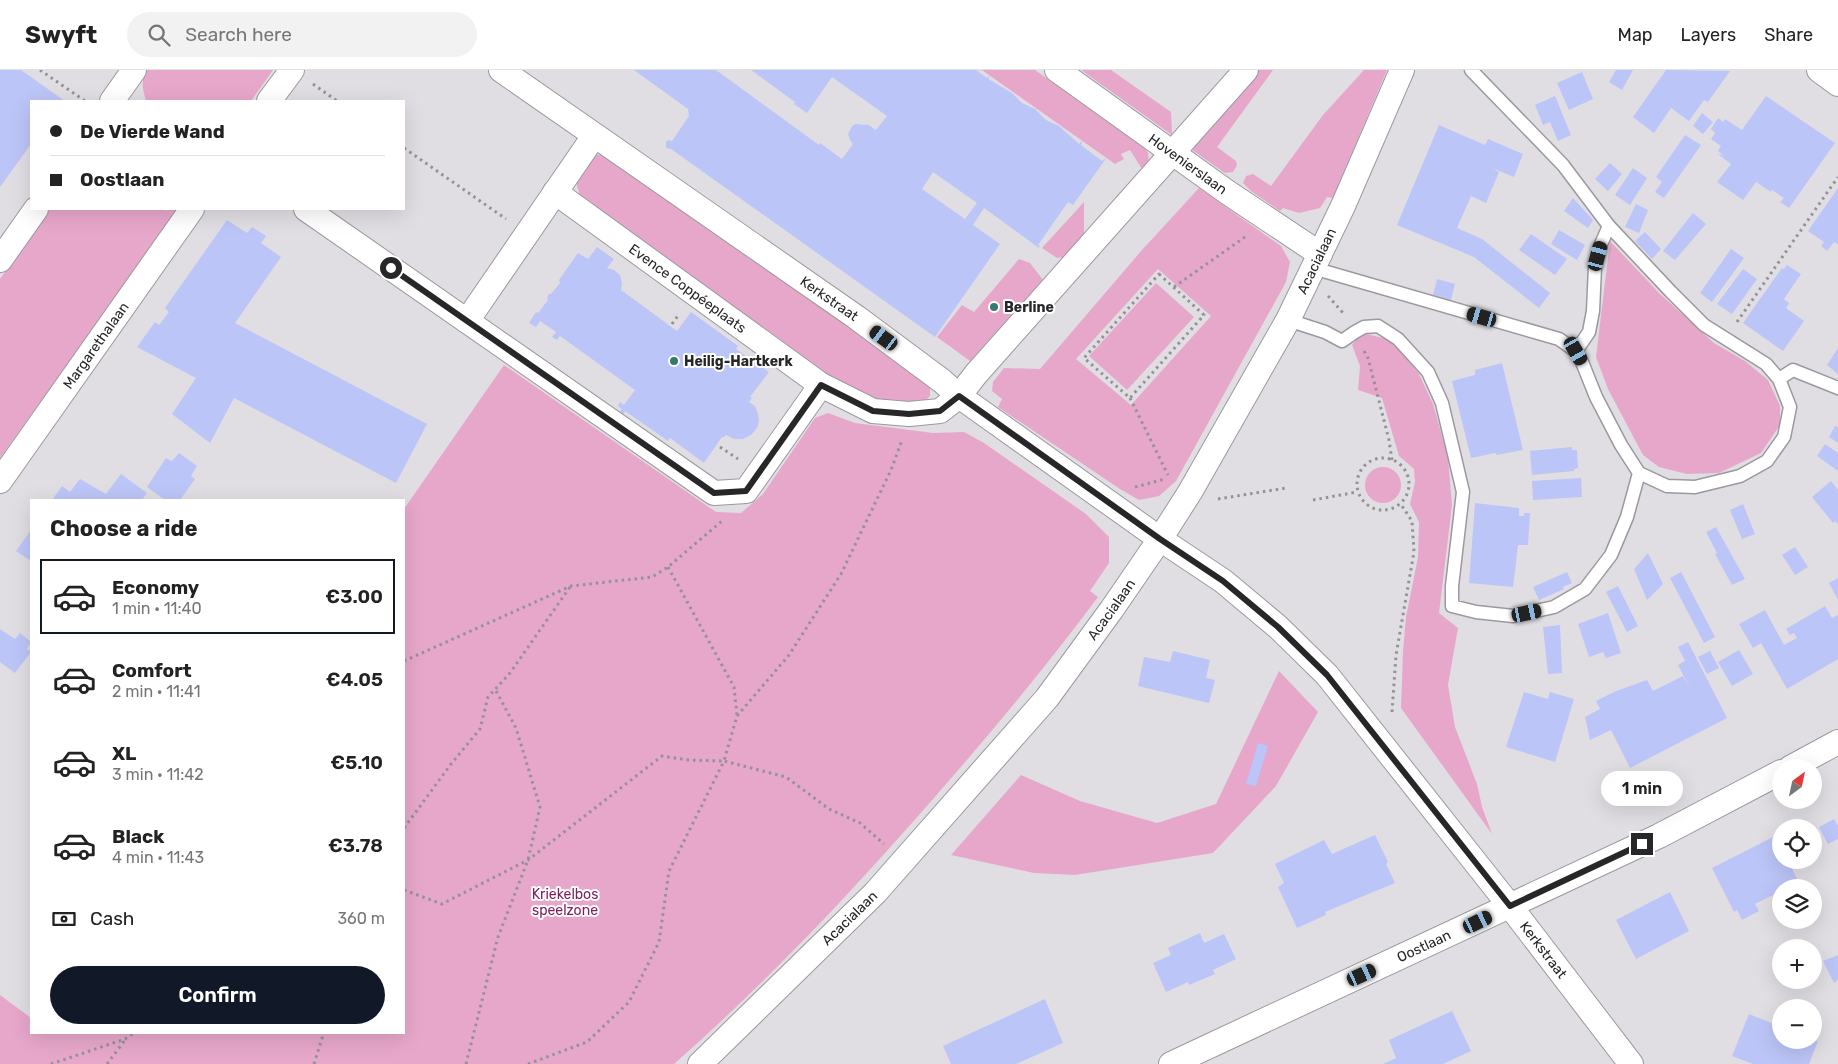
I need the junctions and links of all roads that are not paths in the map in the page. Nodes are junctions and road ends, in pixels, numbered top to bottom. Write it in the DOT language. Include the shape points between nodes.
graph roads {
  1 [pos="134,70"];
  2 [pos="501,70"];
  3 [pos="1058,70"];
  4 [pos="1246,70"];
  5 [pos="1402,70"];
  6 [pos="1471,70"];
  7 [pos="1819,70"];
  8 [pos="300,76"];
  9 [pos="1838,84"];
  10 [pos="118,99"];
  11 [pos="270,100"];
  12 [pos="594,136"];
  13 [pos="1173,154"];
  14 [pos="555,192"];
  15 [pos="35,210"];
  16 [pos="191,210"];
  17 [pos="307,210"];
  18 [pos="1609,226"];
  19 [pos="0,260"];
  20 [pos="1317,261"];
  21 [pos="1288,320"];
  22 [pos="467,321"];
  23 [pos="1576,351"];
  24 [pos="1779,379"];
  25 [pos="821,385"];
  26 [pos="1838,388"];
  27 [pos="959,396"];
  28 [pos="1639,474"];
  29 [pos="0,481"];
  30 [pos="1160,539"];
  31 [pos="1838,742"];
  32 [pos="1807,759"];
  33 [pos="1772,777"];
  34 [pos="1510,906"];
  35 [pos="700,1064"];
  36 [pos="1171,1064"];
  37 [pos="1631,1064"];
  1 -- 10 [label="street"];
  2 -- 12 [label="street, Kerkstraat"];
  3 -- 13 [label="street, Hovenierslaan"];
  4 -- 13 [label="street"];
  5 -- 20 [label="street, Acacialaan"];
  6 -- 18 [label="lane" via="1563,165"];
  7 -- 9 [label="street"];
  8 -- 11 [label="street"];
  12 -- 14 [label="street"];
  12 -- 27 [label="street, Kerkstraat" via="856,317"];
  13 -- 20 [label="street, Hovenierslaan"];
  13 -- 27 [label="street"];
  14 -- 22 [label="street"];
  14 -- 25 [label="street, Evence Coppéeplaats"];
  15 -- 19 [label="street"];
  16 -- 29 [label="street, Margarethalaan"];
  17 -- 22 [label="street"];
  18 -- 23 [label="lane" via="1595,268 1593,310 1588,332"];
  18 -- 24 [label="lane" via="1704,325 1766,364"];
  20 -- 21 [label="street, Acacialaan"];
  20 -- 23 [label="lane" via="1559,339"];
  21 -- 28 [label="lane" via="1342,341 1364,327 1378,326 1398,339 1428,372 1442,403 1463,492 1452,606 1513,616 1554,607 1585,589 1611,555"];
  21 -- 30 [label="street, Acacialaan"];
  22 -- 25 [label="street" via="714,493 746,491"];
  23 -- 28 [label="lane" via="1620,445"];
  24 -- 26 [label="lane" via="1793,370"];
  24 -- 28 [label="lane" via="1790,407 1784,437 1767,461 1740,476 1694,487 1667,486"];
  25 -- 27 [label="street, Evence Coppéeplaats" via="873,411 909,414 940,411"];
  27 -- 30 [label="street, Kerkstraat"];
  30 -- 34 [label="street, Kerkstraat" via="1223,581 1278,627 1327,675"];
  30 -- 35 [label="street, Acacialaan" via="1041,705 875,893"];
  31 -- 32 [label="street"];
  33 -- 34 [label="street, Oostlaan" via="1659,836"];
  34 -- 36 [label="street, Oostlaan"];
  34 -- 37 [label="street, Kerkstraat"];
}
